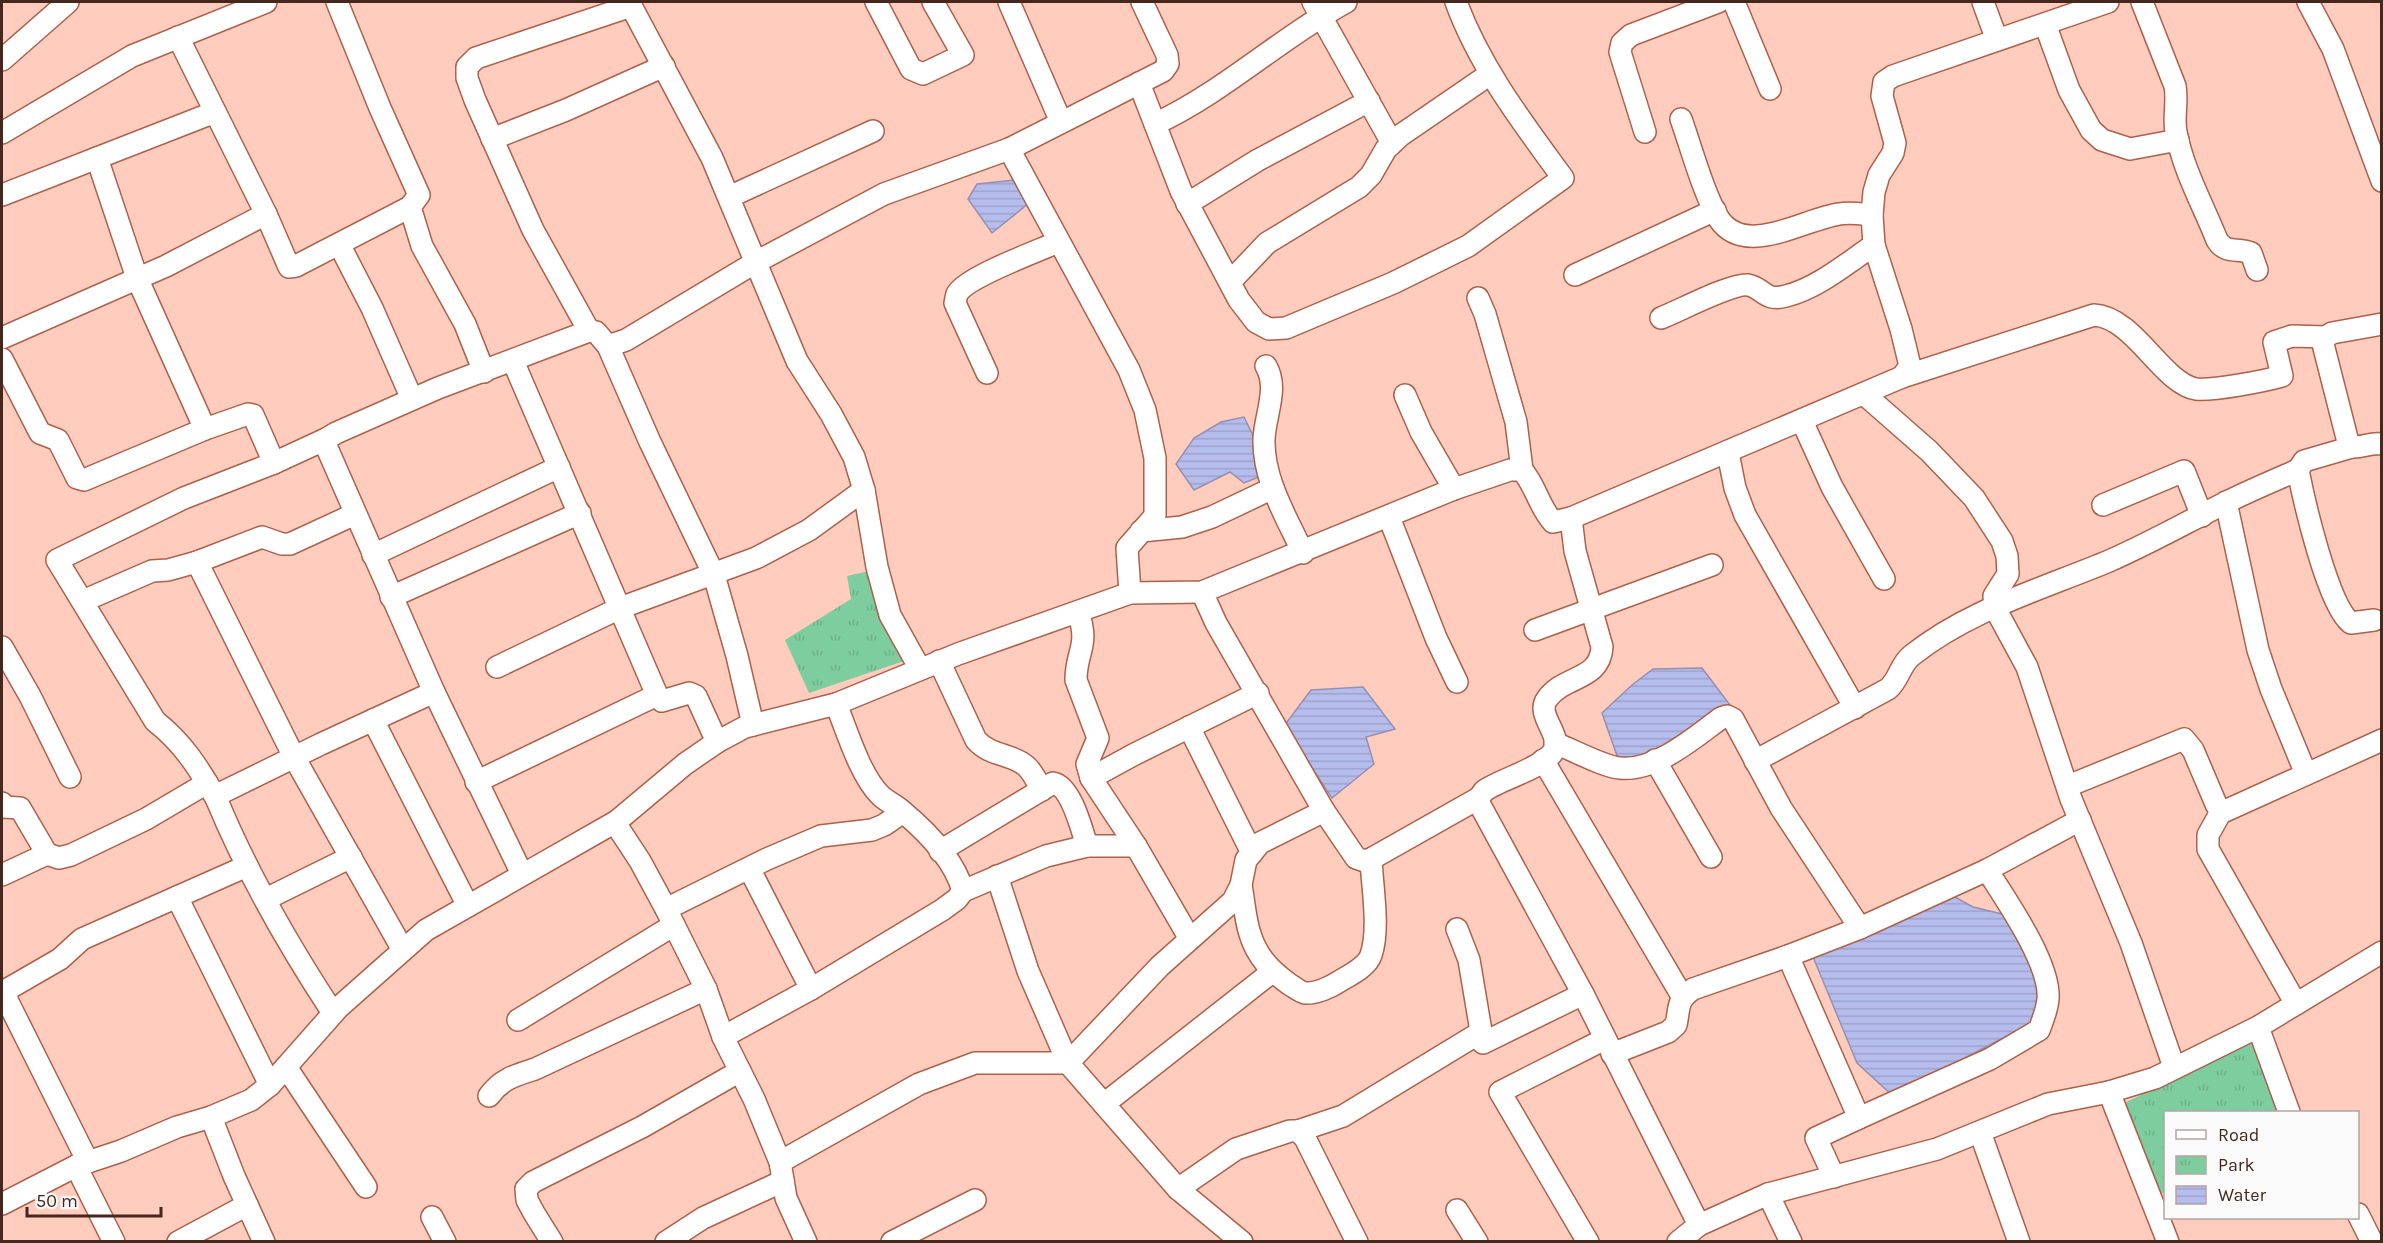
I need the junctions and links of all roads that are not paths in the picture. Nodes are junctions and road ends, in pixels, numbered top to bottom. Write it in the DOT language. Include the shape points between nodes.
graph roads {
  1 [pos="68,2"];
  2 [pos="266,2"];
  3 [pos="337,2"];
  4 [pos="876,2"];
  5 [pos="1009,2"];
  6 [pos="1142,2"];
  7 [pos="1346,2"];
  8 [pos="1456,2"];
  9 [pos="1983,2"];
  10 [pos="2108,2"];
  11 [pos="2142,2"];
  12 [pos="2308,2"];
  13 [pos="937,3"];
  14 [pos="630,4"];
  15 [pos="1736,4"];
  16 [pos="1317,8"];
  17 [pos="2045,24"];
  18 [pos="178,37"];
  19 [pos="1997,40"];
  20 [pos="2,60"];
  21 [pos="664,66"];
  22 [pos="1490,74"];
  23 [pos="1140,83"];
  24 [pos="1770,89"];
  25 [pos="1369,101"];
  26 [pos="215,112"];
  27 [pos="1681,119"];
  28 [pos="1061,122"];
  29 [pos="1155,124"];
  30 [pos="873,131"];
  31 [pos="1645,132"];
  32 [pos="2,133"];
  33 [pos="492,139"];
  34 [pos="2178,140"];
  35 [pos="1392,143"];
  36 [pos="1009,149"];
  37 [pos="97,158"];
  38 [pos="2382,181"];
  39 [pos="2,195"];
  40 [pos="729,197"];
  41 [pos="1187,204"];
  42 [pos="410,207"];
  43 [pos="1715,210"];
  44 [pos="266,214"];
  45 [pos="1872,215"];
  46 [pos="1058,242"];
  47 [pos="339,244"];
  48 [pos="1874,245"];
  49 [pos="756,262"];
  50 [pos="2257,270"];
  51 [pos="1575,274"];
  52 [pos="137,278"];
  53 [pos="1230,282"];
  54 [pos="1478,298"];
  55 [pos="1661,318"];
  56 [pos="2382,324"];
  57 [pos="590,331"];
  58 [pos="2326,337"];
  59 [pos="2,338"];
  60 [pos="608,346"];
  61 [pos="2,359"];
  62 [pos="513,361"];
  63 [pos="1266,366"];
  64 [pos="484,372"];
  65 [pos="987,374"];
  66 [pos="1902,377"];
  67 [pos="1863,394"];
  68 [pos="1405,395"];
  69 [pos="412,399"];
  70 [pos="1802,421"];
  71 [pos="205,429"];
  72 [pos="326,440"];
  73 [pos="2382,444"];
  74 [pos="2352,447"];
  75 [pos="1728,453"];
  76 [pos="274,463"];
  77 [pos="559,467"];
  78 [pos="1522,470"];
  79 [pos="2298,470"];
  80 [pos="1274,488"];
  81 [pos="1454,489"];
  82 [pos="864,490"];
  83 [pos="2226,502"];
  84 [pos="2103,505"];
  85 [pos="580,513"];
  86 [pos="356,514"];
  87 [pos="2202,516"];
  88 [pos="1389,517"];
  89 [pos="1571,518"];
  90 [pos="1141,531"];
  91 [pos="1303,553"];
  92 [pos="373,555"];
  93 [pos="197,562"];
  94 [pos="1712,565"];
  95 [pos="714,575"];
  96 [pos="1884,579"];
  97 [pos="1202,592"];
  98 [pos="1130,593"];
  99 [pos="391,597"];
  100 [pos="83,602"];
  101 [pos="620,608"];
  102 [pos="1591,608"];
  103 [pos="1995,608"];
  104 [pos="1077,612"];
  105 [pos="2379,625"];
  106 [pos="1535,630"];
  107 [pos="2,647"];
  108 [pos="929,665"];
  109 [pos="497,667"];
  110 [pos="1457,682"];
  111 [pos="434,692"];
  112 [pos="1258,693"];
  113 [pos="657,695"];
  114 [pos="836,704"];
  115 [pos="1855,708"];
  116 [pos="373,720"];
  117 [pos="753,725"];
  118 [pos="1189,727"];
  119 [pos="2382,740"];
  120 [pos="717,742"];
  121 [pos="1555,743"];
  122 [pos="294,757"];
  123 [pos="1543,760"];
  124 [pos="1655,760"];
  125 [pos="1755,761"];
  126 [pos="2306,774"];
  127 [pos="70,777"];
  128 [pos="1091,778"];
  129 [pos="476,782"];
  130 [pos="2068,786"];
  131 [pos="1042,790"];
  132 [pos="212,791"];
  133 [pos="1479,798"];
  134 [pos="2,806"];
  135 [pos="2222,810"];
  136 [pos="1324,811"];
  137 [pos="903,812"];
  138 [pos="2080,820"];
  139 [pos="617,821"];
  140 [pos="1087,846"];
  141 [pos="1136,846"];
  142 [pos="940,851"];
  143 [pos="1252,853"];
  144 [pos="47,854"];
  145 [pos="351,857"];
  146 [pos="1711,857"];
  147 [pos="1371,859"];
  148 [pos="247,866"];
  149 [pos="750,870"];
  150 [pos="1987,870"];
  151 [pos="522,874"];
  152 [pos="2,875"];
  153 [pos="998,876"];
  154 [pos="1241,885"];
  155 [pos="963,891"];
  156 [pos="177,897"];
  157 [pos="266,899"];
  158 [pos="468,906"];
  159 [pos="670,917"];
  160 [pos="1860,928"];
  161 [pos="1456,929"];
  162 [pos="1190,939"];
  163 [pos="403,950"];
  164 [pos="2382,952"];
  165 [pos="1788,956"];
  166 [pos="1272,972"];
  167 [pos="705,989"];
  168 [pos="811,989"];
  169 [pos="1582,994"];
  170 [pos="4,995"];
  171 [pos="1682,996"];
  172 [pos="2296,1004"];
  173 [pos="333,1013"];
  174 [pos="518,1020"];
  175 [pos="2258,1027"];
  176 [pos="1481,1032"];
  177 [pos="723,1037"];
  178 [pos="1609,1046"];
  179 [pos="1068,1063"];
  180 [pos="286,1067"];
  181 [pos="2174,1067"];
  182 [pos="740,1071"];
  183 [pos="270,1085"];
  184 [pos="2109,1092"];
  185 [pos="489,1096"];
  186 [pos="1104,1104"];
  187 [pos="2288,1111"];
  188 [pos="211,1117"];
  189 [pos="1859,1118"];
  190 [pos="1298,1131"];
  191 [pos="1980,1132"];
  192 [pos="82,1164"];
  193 [pos="781,1171"];
  194 [pos="1834,1177"];
  195 [pos="366,1187"];
  196 [pos="1178,1189"];
  197 [pos="1768,1194"];
  198 [pos="975,1200"];
  199 [pos="2,1204"];
  200 [pos="248,1205"];
  201 [pos="1457,1210"];
  202 [pos="2359,1216"];
  203 [pos="432,1218"];
  204 [pos="1699,1225"];
  205 [pos="1237,1236"];
  206 [pos="114,1242"];
  207 [pos="178,1242"];
  208 [pos="264,1242"];
  209 [pos="445,1242"];
  210 [pos="552,1242"];
  211 [pos="666,1242"];
  212 [pos="806,1242"];
  213 [pos="892,1242"];
  214 [pos="1213,1242"];
  215 [pos="1357,1242"];
  216 [pos="1477,1242"];
  217 [pos="1588,1242"];
  218 [pos="1678,1242"];
  219 [pos="1791,1242"];
  220 [pos="2019,1242"];
  221 [pos="2168,1242"];
  222 [pos="2372,1242"];
  1 -- 20 [label="street"];
  2 -- 18 [label="street"];
  3 -- 42 [label="street" via="419,195"];
  4 -- 13 [label="street" via="911,69 923,74 963,55"];
  5 -- 28 [label="street"];
  6 -- 23 [label="street" via="1164,45 1168,64"];
  7 -- 16 [label="street"];
  8 -- 22 [label="street"];
  9 -- 19 [label="street"];
  10 -- 17 [label="street"];
  11 -- 34 [label="street" via="2175,86"];
  12 -- 38 [label="street" via="2333,49"];
  14 -- 21 [label="street"];
  14 -- 33 [label="street" via="476,58 467,67 467,78"];
  15 -- 24 [label="street"];
  15 -- 31 [label="street" via="1631,35 1622,43 1620,52"];
  16 -- 25 [label="street"];
  16 -- 29 [label="street" via="1184,110"];
  17 -- 19 [label="street"];
  17 -- 34 [label="street" via="2069,90 2091,130 2102,140 2130,149"];
  18 -- 26 [label="street"];
  18 -- 32 [label="street" via="132,56"];
  19 -- 45 [label="street" via="1884,82 1882,96 1894,143 1893,153 1879,175"];
  21 -- 33 [label="street"];
  21 -- 40 [label="street"];
  22 -- 35 [label="street"];
  22 -- 53 [label="street" via="1563,178 1468,246 1286,328 1269,329 1256,322"];
  23 -- 28 [label="street"];
  23 -- 29 [label="street"];
  25 -- 35 [label="street"];
  25 -- 41 [label="street" via="1258,160"];
  26 -- 37 [label="street"];
  26 -- 44 [label="street"];
  27 -- 43 [label="street"];
  28 -- 36 [label="street"];
  29 -- 41 [label="street"];
  30 -- 40 [label="street"];
  33 -- 57 [label="street" via="533,230"];
  34 -- 50 [label="street" via="2221,247 2251,253"];
  35 -- 53 [label="street" via="1359,187 1267,243"];
  36 -- 46 [label="street"];
  36 -- 49 [label="street" via="884,194"];
  37 -- 39 [label="street"];
  37 -- 52 [label="street"];
  40 -- 49 [label="street"];
  41 -- 53 [label="street"];
  42 -- 47 [label="street"];
  42 -- 64 [label="street" via="422,246 465,324"];
  43 -- 45 [label="street" via="1732,231 1758,237 1841,213"];
  43 -- 51 [label="street"];
  44 -- 47 [label="street" via="290,267"];
  44 -- 52 [label="street"];
  45 -- 48 [label="street"];
  46 -- 65 [label="street" via="966,284 957,293 955,303"];
  46 -- 90 [label="street" via="1129,370 1145,410 1155,458 1155,516"];
  47 -- 69 [label="street"];
  48 -- 55 [label="street" via="1796,293 1767,297 1746,285"];
  48 -- 66 [label="street" via="1910,366"];
  49 -- 60 [label="street" via="626,340"];
  49 -- 82 [label="street" via="797,361 854,457"];
  52 -- 59 [label="street"];
  52 -- 71 [label="street"];
  54 -- 78 [label="street" via="1516,422"];
  56 -- 58 [label="street"];
  57 -- 60 [label="street" via="596,332"];
  57 -- 62 [label="street"];
  58 -- 66 [label="street" via="2292,336 2274,342 2282,376 2197,389 2182,384 2118,324 2094,315"];
  58 -- 74 [label="street" via="2323,344 2329,373"];
  60 -- 95 [label="street"];
  61 -- 71 [label="street" via="40,433 58,440 77,478 84,480"];
  62 -- 64 [label="street"];
  62 -- 77 [label="street"];
  63 -- 80 [label="street" via="1272,389 1264,460"];
  64 -- 69 [label="street"];
  66 -- 67 [label="street"];
  67 -- 70 [label="street"];
  67 -- 103 [label="street" via="1929,451 1974,498 2002,541 2008,573 1994,596"];
  68 -- 81 [label="street"];
  69 -- 72 [label="street"];
  70 -- 75 [label="street"];
  70 -- 96 [label="street" via="1832,487"];
  71 -- 76 [label="street" via="253,415"];
  72 -- 76 [label="street"];
  72 -- 86 [label="street"];
  73 -- 74 [label="street"];
  74 -- 79 [label="street" via="2304,461"];
  75 -- 89 [label="street"];
  75 -- 115 [label="street" via="1745,515"];
  76 -- 100 [label="street" via="184,498 57,560"];
  77 -- 85 [label="street"];
  77 -- 92 [label="street"];
  78 -- 81 [label="street" via="1510,470"];
  78 -- 89 [label="street" via="1553,522"];
  79 -- 83 [label="street"];
  79 -- 105 [label="street" via="2323,570 2342,612 2351,623"];
  80 -- 90 [label="street" via="1212,517 1182,526"];
  80 -- 91 [label="street"];
  81 -- 88 [label="street"];
  82 -- 95 [label="street" via="809,530"];
  82 -- 108 [label="street" via="890,615"];
  83 -- 87 [label="street"];
  83 -- 126 [label="street" via="2258,650"];
  84 -- 87 [label="street" via="2184,471"];
  85 -- 99 [label="street"];
  85 -- 101 [label="street"];
  86 -- 92 [label="street"];
  86 -- 93 [label="street" via="290,544 262,537"];
  87 -- 103 [label="street" via="2109,561"];
  88 -- 91 [label="street"];
  88 -- 110 [label="street"];
  89 -- 102 [label="street" via="1575,551"];
  90 -- 98 [label="street" via="1127,548"];
  91 -- 97 [label="street"];
  92 -- 99 [label="street"];
  93 -- 100 [label="street" via="152,571"];
  93 -- 122 [label="street"];
  94 -- 102 [label="street"];
  95 -- 101 [label="street"];
  95 -- 117 [label="street"];
  97 -- 98 [label="street"];
  97 -- 112 [label="street"];
  98 -- 104 [label="street"];
  99 -- 111 [label="street"];
  100 -- 132 [label="street" via="155,720 189,753"];
  101 -- 109 [label="street"];
  101 -- 113 [label="street"];
  102 -- 106 [label="street"];
  102 -- 121 [label="street" via="1602,658 1598,666 1547,699 1544,709"];
  103 -- 115 [label="street" via="1943,634 1909,658 1897,681"];
  103 -- 130 [label="street" via="2027,667"];
  104 -- 108 [label="street"];
  104 -- 128 [label="street" via="1084,641 1076,680 1098,738 1087,764"];
  107 -- 127 [label="street"];
  108 -- 114 [label="street"];
  108 -- 131 [label="street" via="983,748 1024,764"];
  111 -- 116 [label="street"];
  111 -- 129 [label="street"];
  112 -- 118 [label="street"];
  112 -- 136 [label="street"];
  113 -- 120 [label="street" via="662,701 689,693 696,696"];
  113 -- 129 [label="street"];
  114 -- 117 [label="street"];
  114 -- 137 [label="street" via="871,783"];
  115 -- 125 [label="street"];
  116 -- 122 [label="street"];
  116 -- 158 [label="street"];
  117 -- 120 [label="street"];
  118 -- 128 [label="street"];
  118 -- 143 [label="street"];
  119 -- 126 [label="street"];
  120 -- 139 [label="street" via="684,764"];
  121 -- 123 [label="street" via="1553,752"];
  121 -- 124 [label="street" via="1618,768"];
  122 -- 132 [label="street" via="223,792"];
  122 -- 145 [label="street"];
  123 -- 133 [label="street" via="1489,787"];
  123 -- 171 [label="street"];
  124 -- 125 [label="street" via="1679,749 1727,716 1733,719"];
  124 -- 146 [label="street"];
  125 -- 160 [label="street" via="1781,808"];
  126 -- 135 [label="street"];
  128 -- 141 [label="street"];
  129 -- 151 [label="street"];
  130 -- 135 [label="street" via="2184,739"];
  130 -- 138 [label="street"];
  131 -- 140 [label="street" via="1053,783 1061,787"];
  131 -- 142 [label="street"];
  132 -- 144 [label="street" via="72,855 59,858"];
  132 -- 148 [label="street"];
  133 -- 147 [label="street"];
  133 -- 169 [label="street"];
  134 -- 144 [label="street" via="20,808"];
  135 -- 172 [label="street" via="2208,835 2208,849"];
  136 -- 143 [label="street" via="1260,843"];
  136 -- 147 [label="street" via="1351,853 1359,860"];
  137 -- 142 [label="street"];
  137 -- 149 [label="street" via="873,830 821,836"];
  138 -- 150 [label="street"];
  138 -- 181 [label="street" via="2131,943"];
  139 -- 151 [label="street"];
  139 -- 159 [label="street"];
  140 -- 141 [label="street"];
  140 -- 153 [label="street" via="1047,856"];
  141 -- 162 [label="street"];
  142 -- 155 [label="street"];
  143 -- 154 [label="street" via="1246,860"];
  144 -- 152 [label="street"];
  145 -- 157 [label="street"];
  145 -- 163 [label="street"];
  147 -- 166 [label="street" via="1374,944 1370,958 1333,985 1314,992 1303,993"];
  148 -- 156 [label="street"];
  148 -- 157 [label="street"];
  149 -- 159 [label="street"];
  149 -- 168 [label="street"];
  150 -- 160 [label="street"];
  150 -- 189 [label="street" via="2027,934 2045,978 2048,997 2039,1030 1990,1059"];
  151 -- 158 [label="street"];
  153 -- 155 [label="street"];
  153 -- 179 [label="street" via="1028,971"];
  154 -- 162 [label="street" via="1233,901"];
  154 -- 166 [label="street" via="1250,934"];
  155 -- 168 [label="street" via="942,910"];
  156 -- 170 [label="street" via="82,939 60,959"];
  156 -- 183 [label="street"];
  157 -- 173 [label="street"];
  158 -- 163 [label="street" via="426,930"];
  159 -- 167 [label="street"];
  159 -- 174 [label="street"];
  160 -- 165 [label="street"];
  161 -- 176 [label="street" via="1469,960"];
  162 -- 179 [label="street"];
  163 -- 173 [label="street"];
  164 -- 172 [label="street"];
  165 -- 171 [label="street" via="1707,983"];
  165 -- 189 [label="street"];
  166 -- 186 [label="street"];
  167 -- 177 [label="street"];
  167 -- 185 [label="street" via="508,1078"];
  168 -- 177 [label="street"];
  169 -- 176 [label="street" via="1483,1043"];
  169 -- 178 [label="street"];
  170 -- 192 [label="street"];
  171 -- 178 [label="street" via="1676,1025 1668,1032"];
  172 -- 175 [label="street"];
  173 -- 180 [label="street"];
  175 -- 181 [label="street"];
  175 -- 187 [label="street"];
  176 -- 190 [label="street" via="1343,1116"];
  177 -- 182 [label="street"];
  178 -- 204 [label="street"];
  178 -- 217 [label="street" via="1500,1092"];
  179 -- 186 [label="street"];
  179 -- 193 [label="street" via="975,1063 919,1084"];
  180 -- 183 [label="street"];
  180 -- 195 [label="street"];
  181 -- 184 [label="street" via="2155,1078"];
  182 -- 193 [label="street"];
  182 -- 210 [label="street" via="642,1127 533,1182 526,1189 527,1200"];
  183 -- 188 [label="street" via="251,1100"];
  184 -- 191 [label="street" via="2048,1104"];
  184 -- 221 [label="street"];
  186 -- 196 [label="street"];
  188 -- 192 [label="street"];
  188 -- 200 [label="street"];
  189 -- 194 [label="street" via="1816,1138"];
  190 -- 196 [label="street" via="1236,1149"];
  190 -- 215 [label="street"];
  191 -- 194 [label="street" via="1936,1149"];
  191 -- 220 [label="street"];
  192 -- 199 [label="street"];
  192 -- 206 [label="street"];
  193 -- 211 [label="street"];
  193 -- 212 [label="street" via="786,1198"];
  194 -- 197 [label="street"];
  196 -- 205 [label="street"];
  197 -- 204 [label="street"];
  197 -- 219 [label="street"];
  198 -- 213 [label="street"];
  200 -- 207 [label="street"];
  200 -- 208 [label="street"];
  201 -- 216 [label="street"];
  202 -- 222 [label="street"];
  203 -- 209 [label="street"];
  204 -- 218 [label="street"];
  205 -- 214 [label="street"];
}
